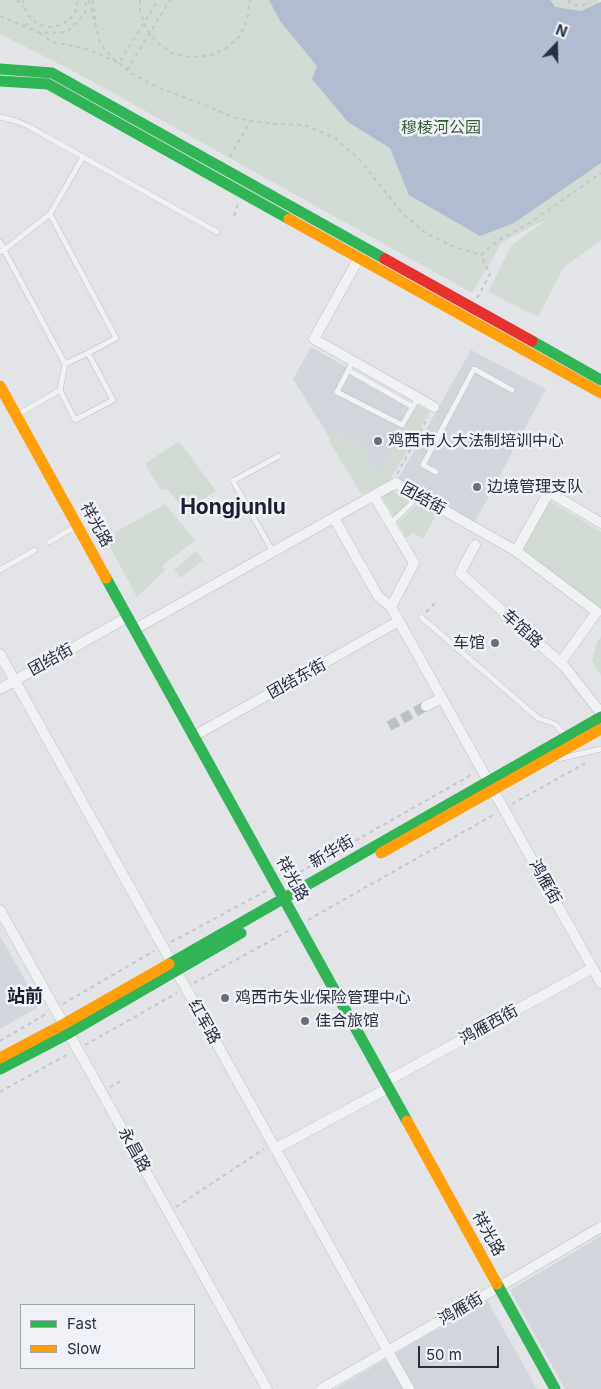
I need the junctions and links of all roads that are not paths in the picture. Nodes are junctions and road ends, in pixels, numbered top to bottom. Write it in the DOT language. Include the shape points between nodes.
graph roads {
  1 [pos="0,69"];
  2 [pos="0,81"];
  3 [pos="0,118"];
  4 [pos="83,157"];
  5 [pos="50,214"];
  6 [pos="217,232"];
  7 [pos="0,242"];
  8 [pos="2,251"];
  9 [pos="359,258"];
  10 [pos="88,353"];
  11 [pos="65,364"];
  12 [pos="350,366"];
  13 [pos="601,380"];
  14 [pos="0,386"];
  15 [pos="60,390"];
  16 [pos="512,390"];
  17 [pos="601,393"];
  18 [pos="415,402"];
  19 [pos="434,406"];
  20 [pos="16,415"];
  21 [pos="279,456"];
  22 [pos="436,472"];
  23 [pos="422,494"];
  24 [pos="374,496"];
  25 [pos="334,518"];
  26 [pos="391,523"];
  27 [pos="601,523"];
  28 [pos="78,526"];
  29 [pos="49,542"];
  30 [pos="475,545"];
  31 [pos="35,550"];
  32 [pos="516,551"];
  33 [pos="273,552"];
  34 [pos="0,570"];
  35 [pos="391,607"];
  36 [pos="128,617"];
  37 [pos="421,618"];
  38 [pos="399,621"];
  39 [pos="134,629"];
  40 [pos="0,654"];
  41 [pos="560,663"];
  42 [pos="15,681"];
  43 [pos="0,689"];
  44 [pos="442,698"];
  45 [pos="426,706"];
  46 [pos="601,715"];
  47 [pos="601,729"];
  48 [pos="194,736"];
  49 [pos="567,736"];
  50 [pos="601,749"];
  51 [pos="541,763"];
  52 [pos="490,786"];
  53 [pos="286,902"];
  54 [pos="0,910"];
  55 [pos="174,967"];
  56 [pos="593,968"];
  57 [pos="601,983"];
  58 [pos="66,1029"];
  59 [pos="0,1058"];
  60 [pos="0,1069"];
  61 [pos="387,1085"];
  62 [pos="274,1147"];
  63 [pos="601,1227"];
  64 [pos="499,1287"];
  65 [pos="388,1351"];
  66 [pos="267,1389"];
  67 [pos="321,1389"];
  68 [pos="409,1389"];
  69 [pos="555,1389"];
  1 -- 13 [label="street" via="52,73"];
  2 -- 9 [label="street" via="48,84"];
  3 -- 4 [label="lane" via="28,126"];
  4 -- 5 [label="lane"];
  4 -- 6 [label="lane"];
  5 -- 8 [label="lane"];
  5 -- 10 [label="lane" via="116,338"];
  7 -- 8 [label="lane"];
  8 -- 11 [label="lane"];
  9 -- 12 [label="street" via="314,339"];
  9 -- 17 [label="street"];
  10 -- 11 [label="lane"];
  10 -- 15 [label="lane" via="113,400 75,420"];
  11 -- 15 [label="lane"];
  12 -- 18 [label="street"];
  12 -- 18 [label="lane" via="337,392 402,425"];
  14 -- 20 [label="street, 祥光路"];
  15 -- 20 [label="lane"];
  16 -- 22 [label="lane" via="474,369 423,465"];
  18 -- 19 [label="street"];
  20 -- 28 [label="street, 祥光路"];
  21 -- 33 [label="lane" via="233,482"];
  23 -- 24 [label="street, 团结街" via="396,483"];
  23 -- 26 [label="lane"];
  23 -- 32 [label="street, 团结街"];
  24 -- 25 [label="street, 团结街"];
  24 -- 26 [label="street"];
  25 -- 33 [label="street, 团结街"];
  25 -- 35 [label="street, 鸿雁街" via="378,596"];
  26 -- 35 [label="street" via="414,563"];
  27 -- 32 [label="street" via="549,492"];
  28 -- 29 [label="lane"];
  28 -- 36 [label="street, 祥光路"];
  30 -- 41 [label="street, 车馆路" via="460,573"];
  31 -- 34 [label="lane"];
  32 -- 41 [label="street, 团结街" via="597,612"];
  33 -- 39 [label="street, 团结街"];
  35 -- 38 [label="street, 鸿雁街"];
  36 -- 39 [label="street, 祥光路"];
  36 -- 42 [label="street, 团结街"];
  37 -- 49 [label="lane" via="538,718 555,724"];
  38 -- 44 [label="street, 鸿雁街"];
  38 -- 48 [label="street, 团结东街"];
  39 -- 48 [label="street, 祥光路"];
  40 -- 42 [label="street, 红军路"];
  41 -- 46 [label="street, 车馆路"];
  42 -- 43 [label="street, 团结街"];
  42 -- 55 [label="street, 红军路"];
  44 -- 45 [label="street"];
  44 -- 52 [label="street, 鸿雁街"];
  46 -- 49 [label="street, 新华街"];
  47 -- 51 [label="street, 新华街"];
  48 -- 53 [label="street, 祥光路"];
  49 -- 52 [label="street, 新华街"];
  50 -- 51 [label="lane"];
  51 -- 52 [label="street, 新华街"];
  52 -- 53 [label="street, 新华街"];
  52 -- 56 [label="street, 鸿雁街"];
  53 -- 55 [label="street, 新华街"];
  53 -- 61 [label="street, 祥光路"];
  54 -- 58 [label="street, 永昌路"];
  55 -- 58 [label="street, 新华街"];
  55 -- 62 [label="street, 红军路"];
  56 -- 57 [label="street, 鸿雁街"];
  56 -- 61 [label="street, 鸿雁西街"];
  58 -- 59 [label="street, 新华街"];
  58 -- 60 [label="street, 新华街"];
  58 -- 66 [label="street, 永昌路"];
  61 -- 62 [label="street, 鸿雁西街"];
  61 -- 64 [label="street, 祥光路"];
  62 -- 65 [label="street, 红军路"];
  63 -- 64 [label="street, 鸿雁街"];
  64 -- 65 [label="street, 鸿雁街"];
  64 -- 69 [label="street, 祥光路"];
  65 -- 67 [label="street, 鸿雁街"];
  65 -- 68 [label="street, 红军路"];
}
